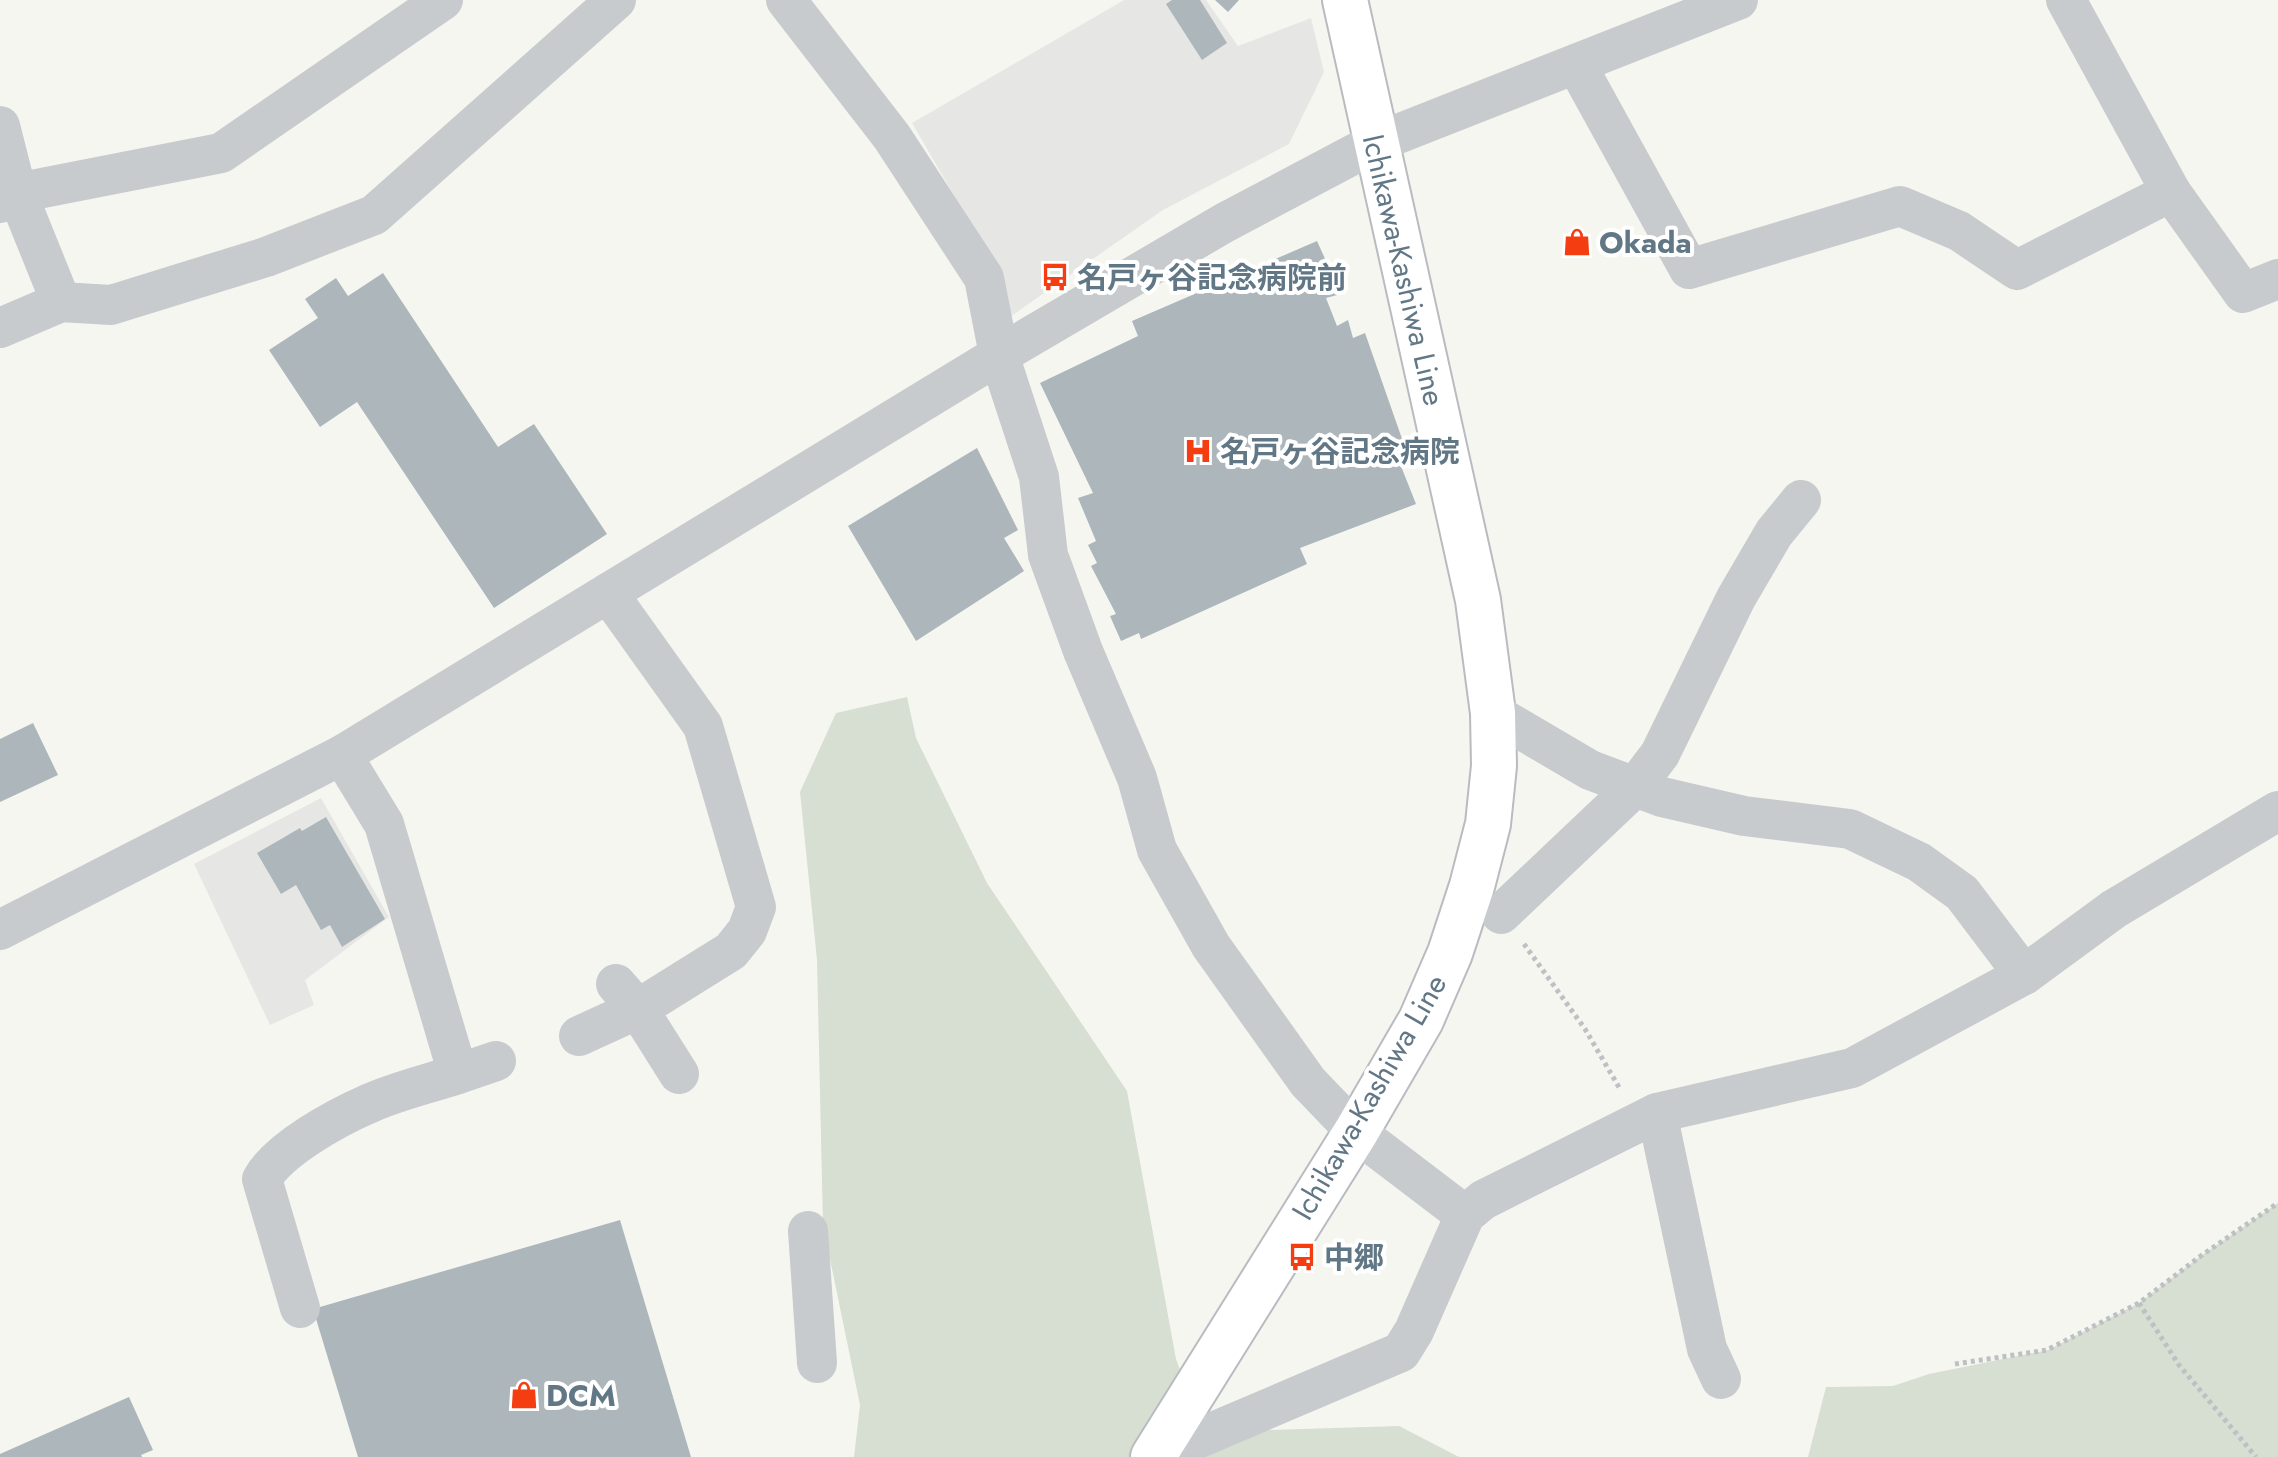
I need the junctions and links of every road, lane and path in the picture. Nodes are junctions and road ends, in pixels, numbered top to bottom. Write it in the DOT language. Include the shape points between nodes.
graph roads {
  1 [pos="443,0"];
  2 [pos="616,0"];
  3 [pos="786,0"];
  4 [pos="1345,0"];
  5 [pos="1738,0"];
  6 [pos="2066,0"];
  7 [pos="1576,64"];
  8 [pos="0,126"];
  9 [pos="1375,143"];
  10 [pos="2171,192"];
  11 [pos="9,198"];
  12 [pos="2278,279"];
  13 [pos="61,302"];
  14 [pos="0,328"];
  15 [pos="999,355"];
  16 [pos="1801,500"];
  17 [pos="608,593"];
  18 [pos="1493,713"];
  19 [pos="342,755"];
  20 [pos="1635,787"];
  21 [pos="2278,811"];
  22 [pos="1501,914"];
  23 [pos="0,930"];
  24 [pos="2024,975"];
  25 [pos="627,996"];
  26 [pos="579,1036"];
  27 [pos="496,1061"];
  28 [pos="458,1074"];
  29 [pos="679,1074"];
  30 [pos="1648,1117"];
  31 [pos="1356,1132"];
  32 [pos="2278,1203"];
  33 [pos="1465,1215"];
  34 [pos="808,1231"];
  35 [pos="2139,1303"];
  36 [pos="300,1308"];
  37 [pos="817,1363"];
  38 [pos="1955,1364"];
  39 [pos="1721,1379"];
  40 [pos="1156,1452"];
  41 [pos="2256,1457"];
  1 -- 11 [label="street" via="221,153"];
  2 -- 13 [label="street" via="374,215 266,257 111,305"];
  3 -- 15 [label="street" via="892,137 984,278"];
  4 -- 9 [label="main road, Ichikawa-Kashiwa Line"];
  5 -- 7 [label="street"];
  6 -- 10 [label="street"];
  7 -- 9 [label="street"];
  7 -- 10 [label="street" via="1689,269 1900,206 1959,231 2017,270"];
  8 -- 11 [label="street"];
  9 -- 15 [label="street" via="1224,223"];
  9 -- 18 [label="main road, Ichikawa-Kashiwa Line" via="1478,600"];
  10 -- 12 [label="street" via="2243,293"];
  11 -- 13 [label="street"];
  13 -- 14 [label="street"];
  15 -- 17 [label="street"];
  15 -- 31 [label="street" via="1039,477 1048,555 1137,778 1157,850 1211,946 1258,1014 1308,1082"];
  16 -- 20 [label="street" via="1774,533 1736,598 1660,754"];
  17 -- 19 [label="street"];
  17 -- 25 [label="street" via="703,726 756,907 747,931 731,951"];
  18 -- 20 [label="street" via="1590,770"];
  18 -- 31 [label="main road, Ichikawa-Kashiwa Line" via="1488,824 1472,886 1421,1020"];
  19 -- 23 [label="street"];
  19 -- 28 [label="street" via="384,824"];
  20 -- 22 [label="street"];
  20 -- 24 [label="street" via="1744,816 1850,829 1919,862 1962,893"];
  21 -- 24 [label="street" via="2114,909"];
  22 -- 30 [label="path"];
  24 -- 30 [label="street" via="1852,1068"];
  25 -- 26 [label="street"];
  25 -- 29 [label="street"];
  27 -- 28 [label="street"];
  28 -- 36 [label="street" via="369,1103 269,1166 262,1179"];
  30 -- 33 [label="street" via="1483,1200"];
  30 -- 39 [label="street" via="1707,1349"];
  31 -- 33 [label="street"];
  31 -- 40 [label="main road, Ichikawa-Kashiwa Line"];
  32 -- 35 [label="path"];
  33 -- 40 [label="street" via="1401,1352"];
  34 -- 37 [label="street"];
  35 -- 38 [label="path" via="2047,1350"];
  35 -- 41 [label="path" via="2179,1365"];
}
